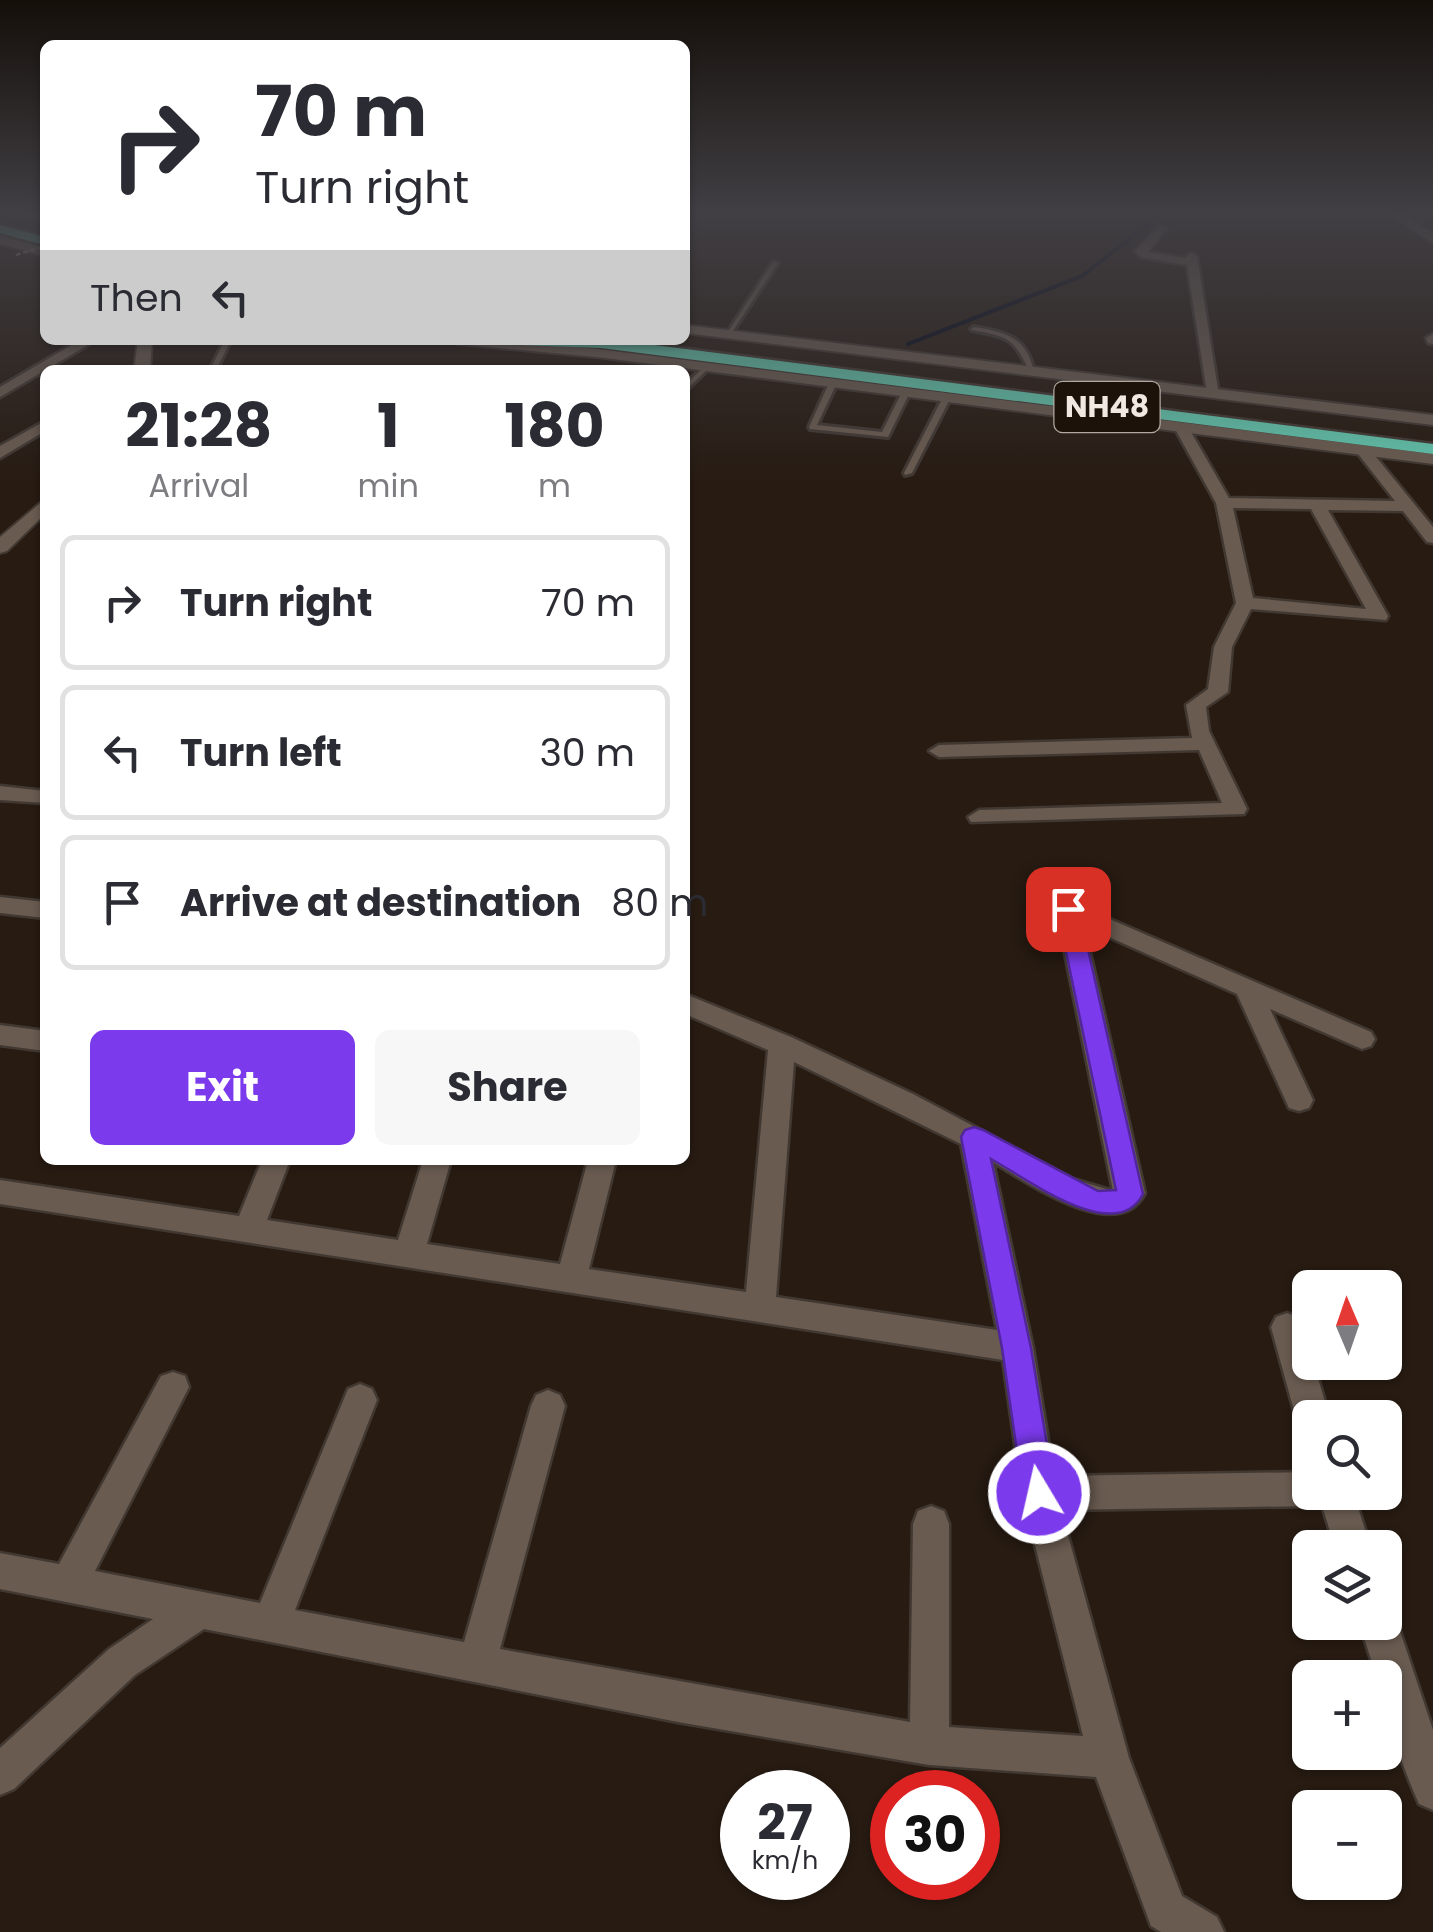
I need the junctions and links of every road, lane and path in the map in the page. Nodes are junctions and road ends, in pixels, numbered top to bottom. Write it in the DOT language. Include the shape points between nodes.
graph roads {
  1 [pos="748,303"];
  2 [pos="1199,303"];
  3 [pos="974,329"];
  4 [pos="690,330"];
  5 [pos="728,334"];
  6 [pos="690,340"];
  7 [pos="81,345"];
  8 [pos="502,345"];
  9 [pos="615,345"];
  10 [pos="48,365"];
  11 [pos="681,365"];
  12 [pos="690,366"];
  13 [pos="708,368"];
  14 [pos="40,370"];
  15 [pos="1032,371"];
  16 [pos="833,383"];
  17 [pos="690,384"];
  18 [pos="906,392"];
  19 [pos="1214,393"];
  20 [pos="0,394"];
  21 [pos="947,397"];
  22 [pos="1433,420"];
  23 [pos="40,427"];
  24 [pos="1181,427"];
  25 [pos="1433,433"];
  26 [pos="1433,448"];
  27 [pos="1363,450"];
  28 [pos="0,453"];
  29 [pos="1433,459"];
  30 [pos="908,473"];
  31 [pos="1224,503"];
  32 [pos="1317,506"];
  33 [pos="1410,506"];
  34 [pos="40,509"];
  35 [pos="1433,538"];
  36 [pos="0,547"];
  37 [pos="1245,603"];
  38 [pos="1206,744"];
  39 [pos="939,751"];
  40 [pos="0,793"];
  41 [pos="40,798"];
  42 [pos="979,816"];
  43 [pos="0,906"];
  44 [pos="40,910"];
  45 [pos="1247,988"];
  46 [pos="690,1005"];
  47 [pos="0,1035"];
  48 [pos="40,1040"];
  49 [pos="1362,1040"];
  50 [pos="782,1044"];
  51 [pos="1300,1100"];
  52 [pos="974,1137"];
  53 [pos="274,1165"];
  54 [pos="435,1165"];
  55 [pos="601,1165"];
  56 [pos="0,1192"];
  57 [pos="248,1231"];
  58 [pos="408,1256"];
  59 [pos="572,1281"];
  60 [pos="760,1307"];
  61 [pos="1288,1327"];
  62 [pos="1017,1348"];
  63 [pos="172,1387"];
  64 [pos="360,1400"];
  65 [pos="1308,1400"];
  66 [pos="548,1406"];
  67 [pos="1292,1490"];
  68 [pos="1039,1493"];
  69 [pos="931,1524"];
  70 [pos="0,1571"];
  71 [pos="68,1585"];
  72 [pos="202,1609"];
  73 [pos="271,1622"];
  74 [pos="1384,1640"];
  75 [pos="478,1662"];
  76 [pos="929,1744"];
  77 [pos="1109,1758"];
  78 [pos="0,1775"];
  79 [pos="1433,1790"];
  80 [pos="1202,1932"];
  1 -- 5 [label="lane"];
  2 -- 19 [label="street"];
  3 -- 15 [label="lane" via="1012,337"];
  4 -- 5 [label="street"];
  5 -- 15 [label="street"];
  6 -- 25 [label="highway, NH48"];
  7 -- 10 [label="street"];
  8 -- 11 [label="street"];
  9 -- 26 [label="highway, NH48"];
  12 -- 13 [label="street"];
  13 -- 16 [label="street"];
  13 -- 17 [label="lane"];
  14 -- 20 [label="street"];
  15 -- 19 [label="street"];
  16 -- 18 [label="street"];
  16 -- 18 [label="lane" via="813,426 885,435"];
  18 -- 21 [label="street"];
  19 -- 22 [label="street"];
  21 -- 24 [label="street"];
  21 -- 30 [label="lane"];
  23 -- 28 [label="street"];
  24 -- 27 [label="street"];
  24 -- 31 [label="street"];
  27 -- 29 [label="street"];
  27 -- 33 [label="street"];
  31 -- 32 [label="street"];
  31 -- 37 [label="street"];
  32 -- 33 [label="street"];
  32 -- 37 [label="street" via="1378,616"];
  33 -- 35 [label="street"];
  34 -- 36 [label="street"];
  37 -- 38 [label="street" via="1223,646 1218,692 1196,705"];
  38 -- 39 [label="street"];
  38 -- 42 [label="street" via="1236,809"];
  40 -- 41 [label="street"];
  43 -- 44 [label="street"];
  45 -- 49 [label="street"];
  45 -- 51 [label="street"];
  45 -- 52 [label="street" via="1068,909 1130,1194 1119,1204 1094,1202"];
  46 -- 50 [label="street"];
  47 -- 48 [label="street"];
  50 -- 52 [label="street"];
  50 -- 60 [label="street"];
  52 -- 62 [label="street"];
  53 -- 57 [label="street"];
  54 -- 58 [label="street"];
  55 -- 59 [label="street"];
  56 -- 57 [label="street"];
  57 -- 58 [label="street"];
  58 -- 59 [label="street"];
  59 -- 60 [label="street"];
  60 -- 62 [label="street"];
  61 -- 65 [label="street"];
  62 -- 68 [label="street"];
  63 -- 71 [label="street"];
  64 -- 73 [label="street"];
  66 -- 75 [label="street"];
  67 -- 68 [label="street"];
  68 -- 77 [label="street"];
  69 -- 76 [label="street"];
  70 -- 71 [label="street"];
  71 -- 72 [label="street"];
  72 -- 73 [label="street"];
  72 -- 78 [label="street" via="122,1662"];
  73 -- 75 [label="street"];
  74 -- 79 [label="street"];
  75 -- 76 [label="street"];
  76 -- 77 [label="street"];
  77 -- 80 [label="street" via="1166,1911"];
}
